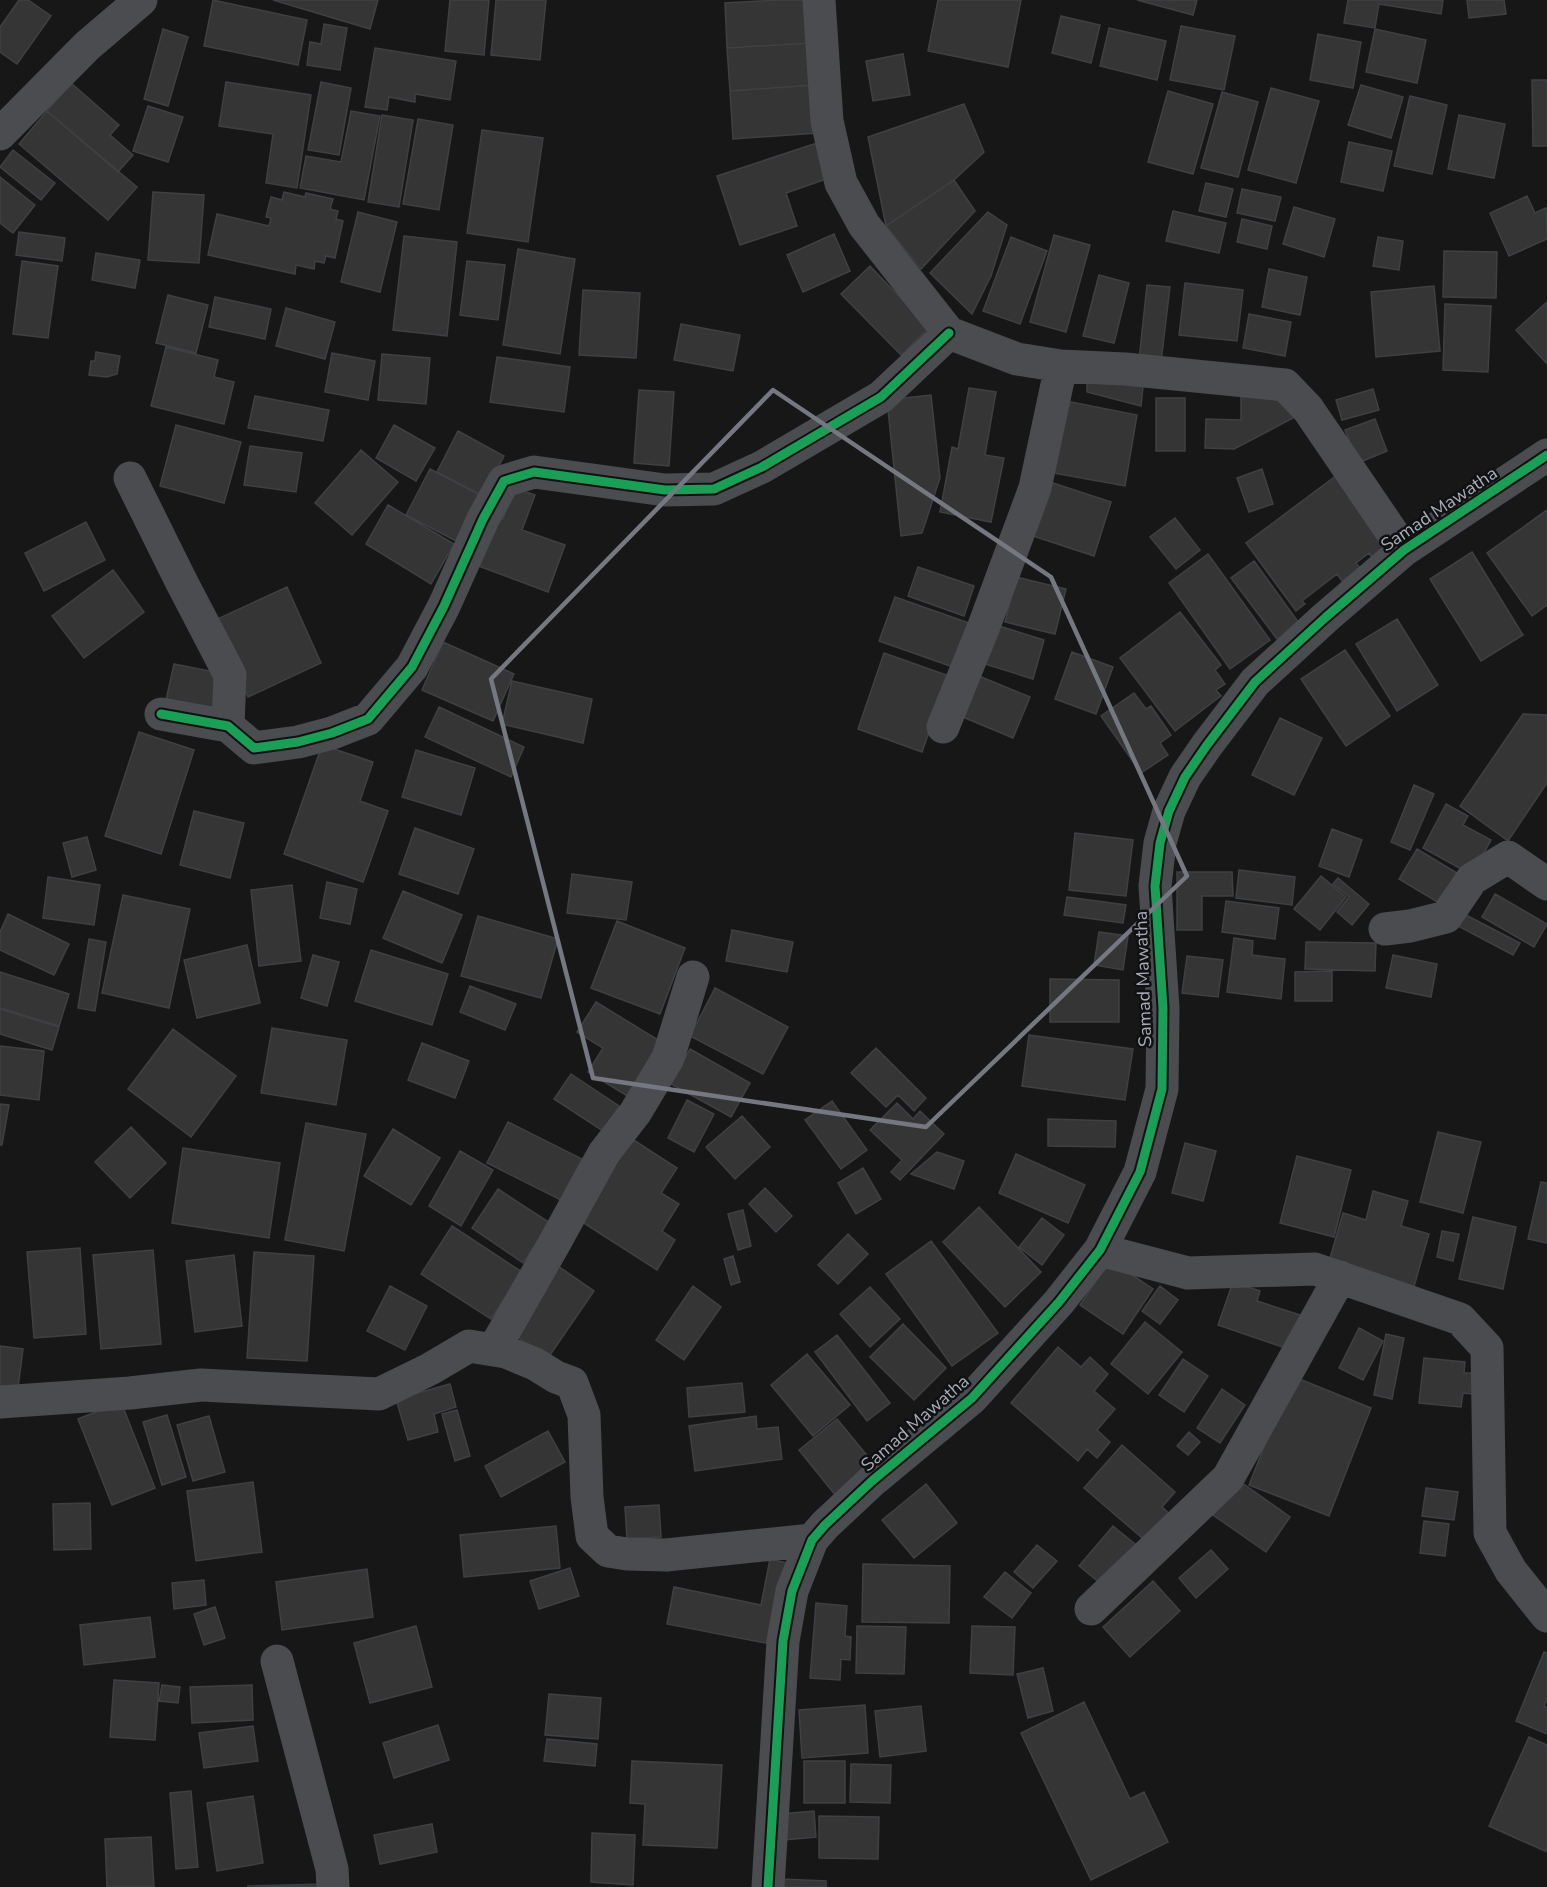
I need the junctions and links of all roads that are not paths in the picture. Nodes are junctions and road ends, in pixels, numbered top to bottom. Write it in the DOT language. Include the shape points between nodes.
graph roads {
  1 [pos="141,0"];
  2 [pos="819,0"];
  3 [pos="2,126"];
  4 [pos="949,333"];
  5 [pos="1060,366"];
  6 [pos="1547,455"];
  7 [pos="130,478"];
  8 [pos="1404,550"];
  9 [pos="161,714"];
  10 [pos="228,726"];
  11 [pos="943,727"];
  12 [pos="1547,884"];
  13 [pos="1385,929"];
  14 [pos="693,977"];
  15 [pos="1100,1250"];
  16 [pos="1340,1277"];
  17 [pos="494,1349"];
  18 [pos="0,1402"];
  19 [pos="812,1540"];
  20 [pos="1091,1609"];
  21 [pos="1547,1616"];
  22 [pos="277,1661"];
  23 [pos="333,1887"];
  24 [pos="768,1887"];
  1 -- 3 [label="street"];
  2 -- 4 [label="street" via="827,121 841,183 864,225"];
  4 -- 5 [label="street" via="1017,358"];
  4 -- 10 [label="street" via="881,397 762,468 714,489 665,490 534,472 504,481 412,667 368,719 332,734 254,748"];
  5 -- 8 [label="street" via="1285,385 1308,409"];
  5 -- 11 [label="street" via="1035,488"];
  6 -- 8 [label="street, Samad Mawatha"];
  7 -- 10 [label="street" via="230,675"];
  8 -- 15 [label="street, Samad Mawatha" via="1255,682 1185,777 1169,811 1155,886 1163,1008 1162,1089 1140,1172"];
  9 -- 10 [label="street"];
  12 -- 13 [label="street" via="1508,857 1472,879 1446,917"];
  14 -- 17 [label="street" via="668,1058 635,1113 604,1153"];
  15 -- 16 [label="street" via="1188,1273 1315,1269"];
  15 -- 19 [label="street, Samad Mawatha" via="1059,1302 972,1398 872,1482"];
  16 -- 20 [label="street" via="1228,1478"];
  16 -- 21 [label="street" via="1460,1319 1487,1348 1490,1533 1511,1571"];
  17 -- 18 [label="street" via="469,1346 379,1394 201,1385"];
  17 -- 19 [label="street" via="572,1383 584,1415 592,1536 608,1551 666,1555"];
  19 -- 24 [label="street" via="787,1616"];
  22 -- 23 [label="street" via="332,1869"];
}
